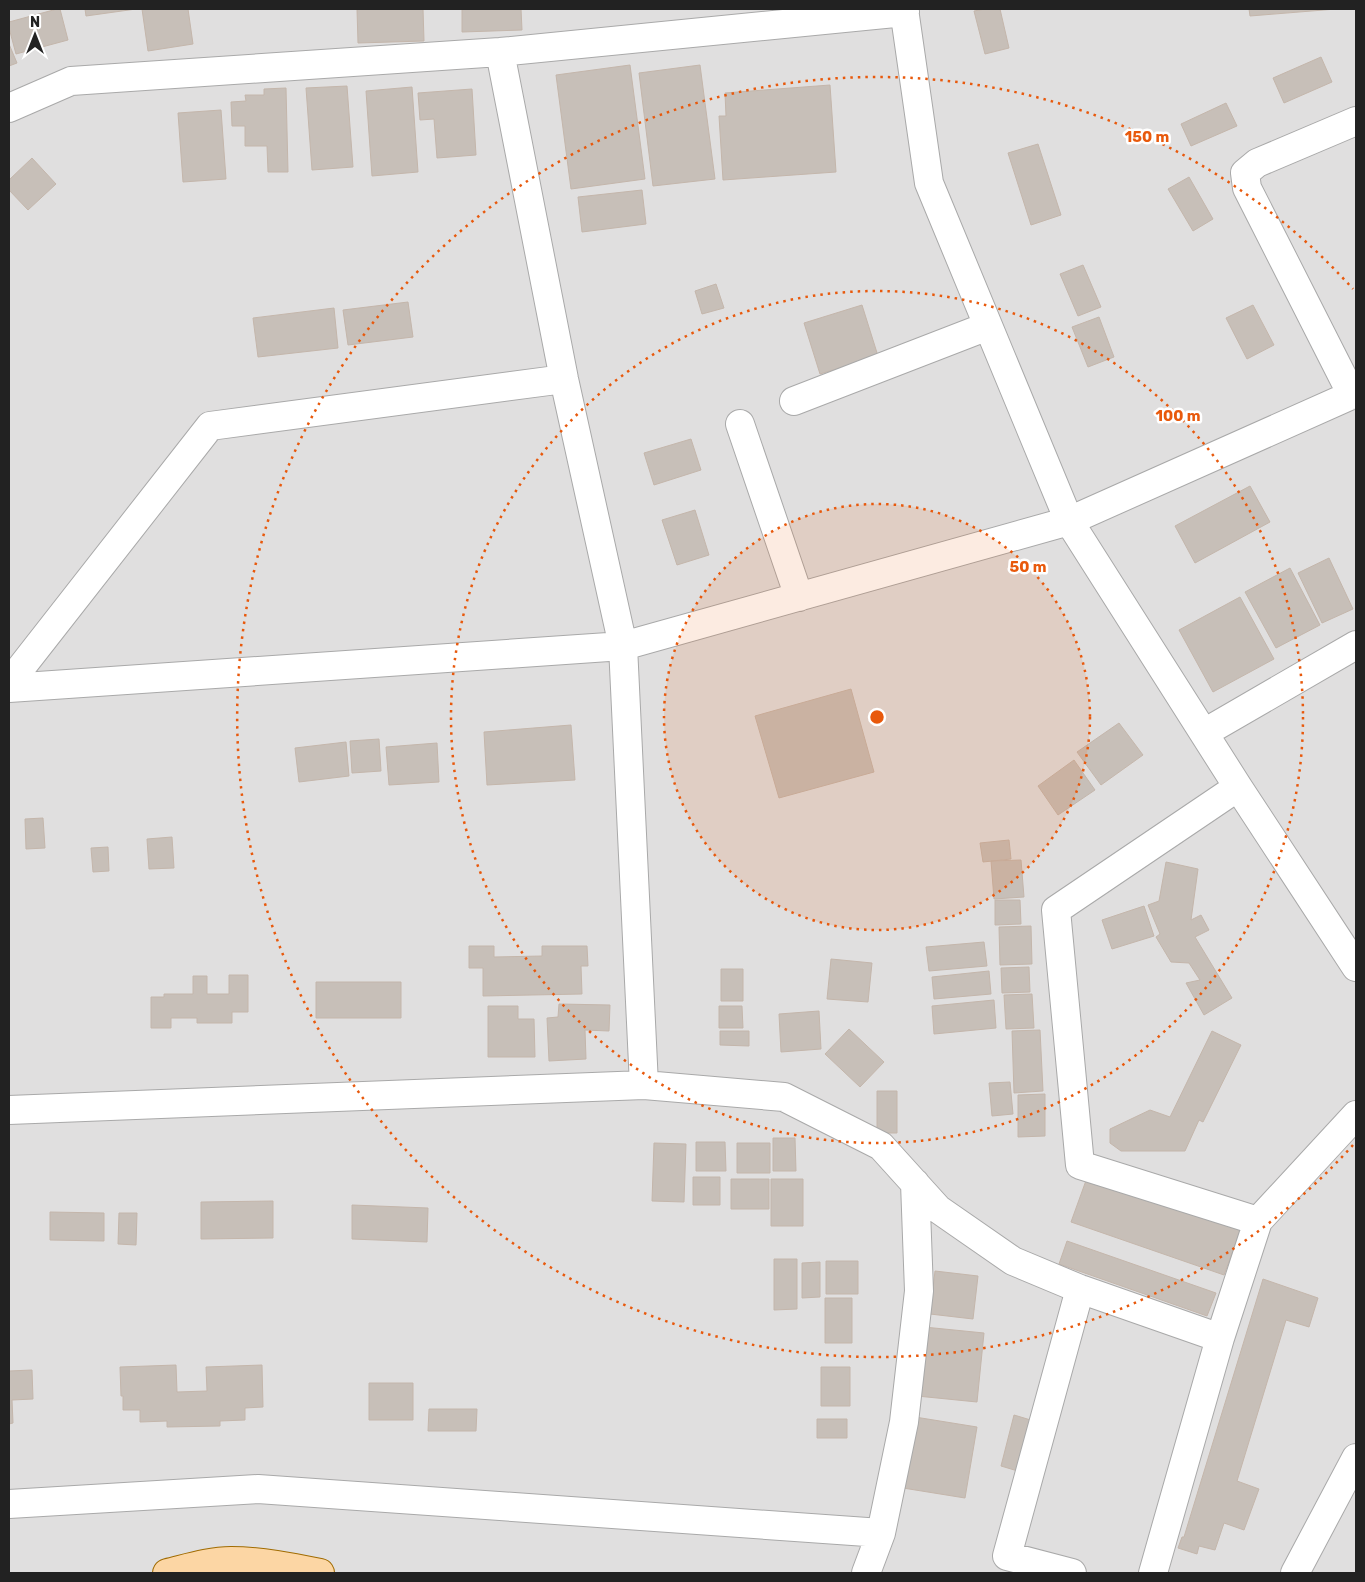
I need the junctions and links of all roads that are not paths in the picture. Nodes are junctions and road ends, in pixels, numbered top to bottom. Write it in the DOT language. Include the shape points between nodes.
graph roads {
  1 [pos="905,11"];
  2 [pos="500,52"];
  3 [pos="9,108"];
  4 [pos="1356,121"];
  5 [pos="988,326"];
  6 [pos="564,379"];
  7 [pos="1354,394"];
  8 [pos="794,400"];
  9 [pos="740,424"];
  10 [pos="1070,522"];
  11 [pos="799,597"];
  12 [pos="1356,644"];
  13 [pos="623,646"];
  14 [pos="9,683"];
  15 [pos="9,688"];
  16 [pos="1204,732"];
  17 [pos="1238,787"];
  18 [pos="1356,967"];
  19 [pos="644,1085"];
  20 [pos="9,1110"];
  21 [pos="1356,1115"];
  22 [pos="915,1183"];
  23 [pos="1258,1221"];
  24 [pos="1080,1289"];
  25 [pos="1220,1338"];
  26 [pos="1356,1458"];
  27 [pos="9,1504"];
  28 [pos="881,1533"];
  29 [pos="167,1573"];
  30 [pos="320,1573"];
  31 [pos="866,1573"];
  32 [pos="1072,1573"];
  33 [pos="1153,1573"];
  34 [pos="1295,1573"];
  1 -- 2 [label="street"];
  1 -- 5 [label="street" via="928,183"];
  2 -- 3 [label="street" via="71,81"];
  2 -- 6 [label="street"];
  4 -- 7 [label="street" via="1257,163 1245,173 1247,188"];
  5 -- 8 [label="street"];
  5 -- 10 [label="street"];
  6 -- 13 [label="street"];
  6 -- 14 [label="street" via="210,426"];
  7 -- 10 [label="street"];
  9 -- 11 [label="street"];
  10 -- 11 [label="street"];
  10 -- 16 [label="street"];
  11 -- 13 [label="street"];
  12 -- 16 [label="street"];
  13 -- 15 [label="street"];
  13 -- 19 [label="street"];
  16 -- 17 [label="street"];
  17 -- 18 [label="street"];
  17 -- 23 [label="street" via="1056,910 1080,1165"];
  19 -- 20 [label="street"];
  19 -- 22 [label="street" via="784,1097 881,1146"];
  21 -- 23 [label="street"];
  22 -- 24 [label="street" via="938,1209 1013,1261"];
  22 -- 28 [label="street" via="919,1291 904,1422"];
  23 -- 25 [label="street"];
  24 -- 25 [label="street"];
  24 -- 32 [label="street" via="1007,1556"];
  25 -- 33 [label="street"];
  26 -- 34 [label="street"];
  27 -- 28 [label="street" via="258,1489"];
  28 -- 31 [label="street"];
  29 -- 30 [label="main road" via="231,1561"];
}
